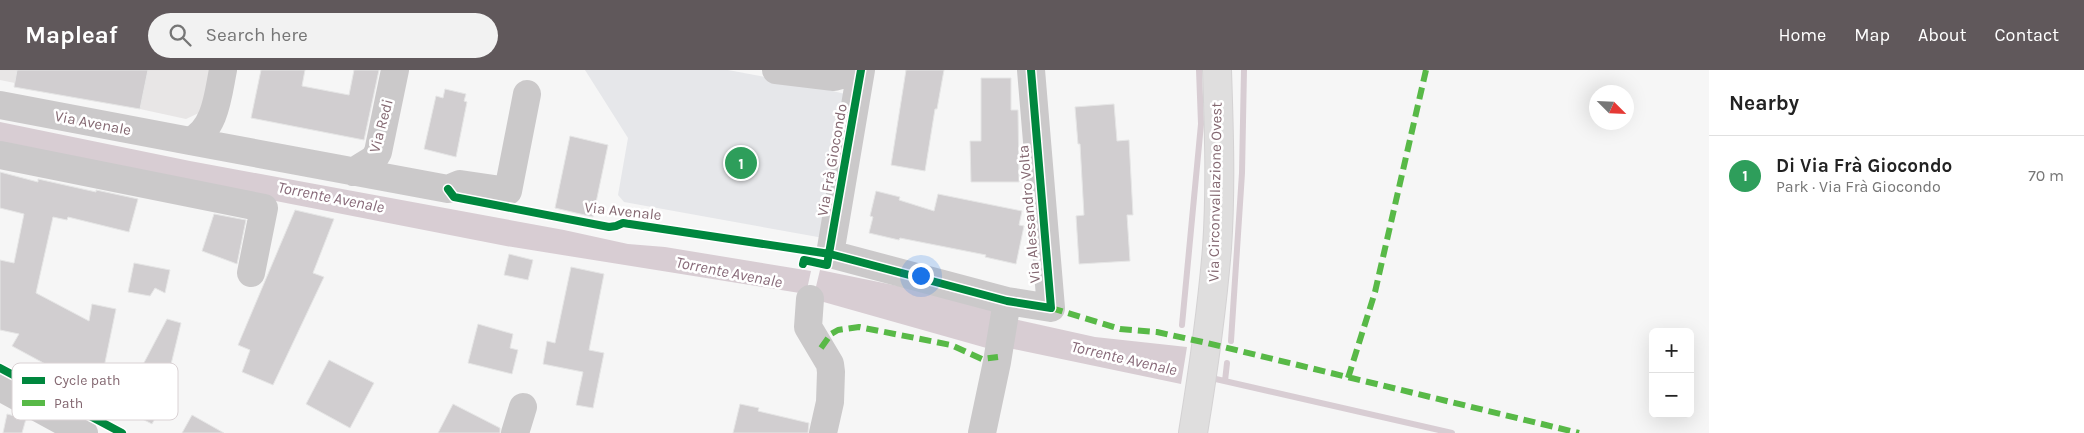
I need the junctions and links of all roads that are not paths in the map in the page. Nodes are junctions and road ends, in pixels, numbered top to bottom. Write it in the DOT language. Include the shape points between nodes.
graph roads {
  1 [pos="223,70"];
  2 [pos="395,70"];
  3 [pos="776,70"];
  4 [pos="860,70"];
  5 [pos="1031,70"];
  6 [pos="1217,70"];
  7 [pos="527,94"];
  8 [pos="0,105"];
  9 [pos="188,141"];
  10 [pos="0,155"];
  11 [pos="353,172"];
  12 [pos="830,254"];
  13 [pos="251,273"];
  14 [pos="810,299"];
  15 [pos="1006,308"];
  16 [pos="0,387"];
  17 [pos="12,394"];
  18 [pos="523,407"];
  19 [pos="60,420"];
  20 [pos="84,433"];
  21 [pos="515,433"];
  22 [pos="823,433"];
  23 [pos="982,433"];
  24 [pos="1193,433"];
  1 -- 9 [label="street" via="209,124 200,135"];
  2 -- 11 [label="street, Via Redi" via="378,152 374,159"];
  3 -- 4 [label="street, Via Frà Giocondo" via="834,77"];
  4 -- 12 [label="street, Via Frà Giocondo"];
  5 -- 15 [label="street, Via Alessandro Volta" via="1051,308"];
  6 -- 24 [label="main road, Via Circonvallazione Ovest" via="1217,247 1206,352"];
  7 -- 11 [label="street, Via Avenale" via="508,191 460,184 448,189"];
  8 -- 9 [label="street, Via Avenale"];
  9 -- 11 [label="street, Via Avenale"];
  10 -- 13 [label="street" via="264,208"];
  12 -- 15 [label="street, Via Alessandro Volta"];
  14 -- 22 [label="street" via="808,327 830,364 831,372 830,402"];
  15 -- 23 [label="street"];
  16 -- 17 [label="street"];
  18 -- 21 [label="street"];
  19 -- 20 [label="street"];
}
